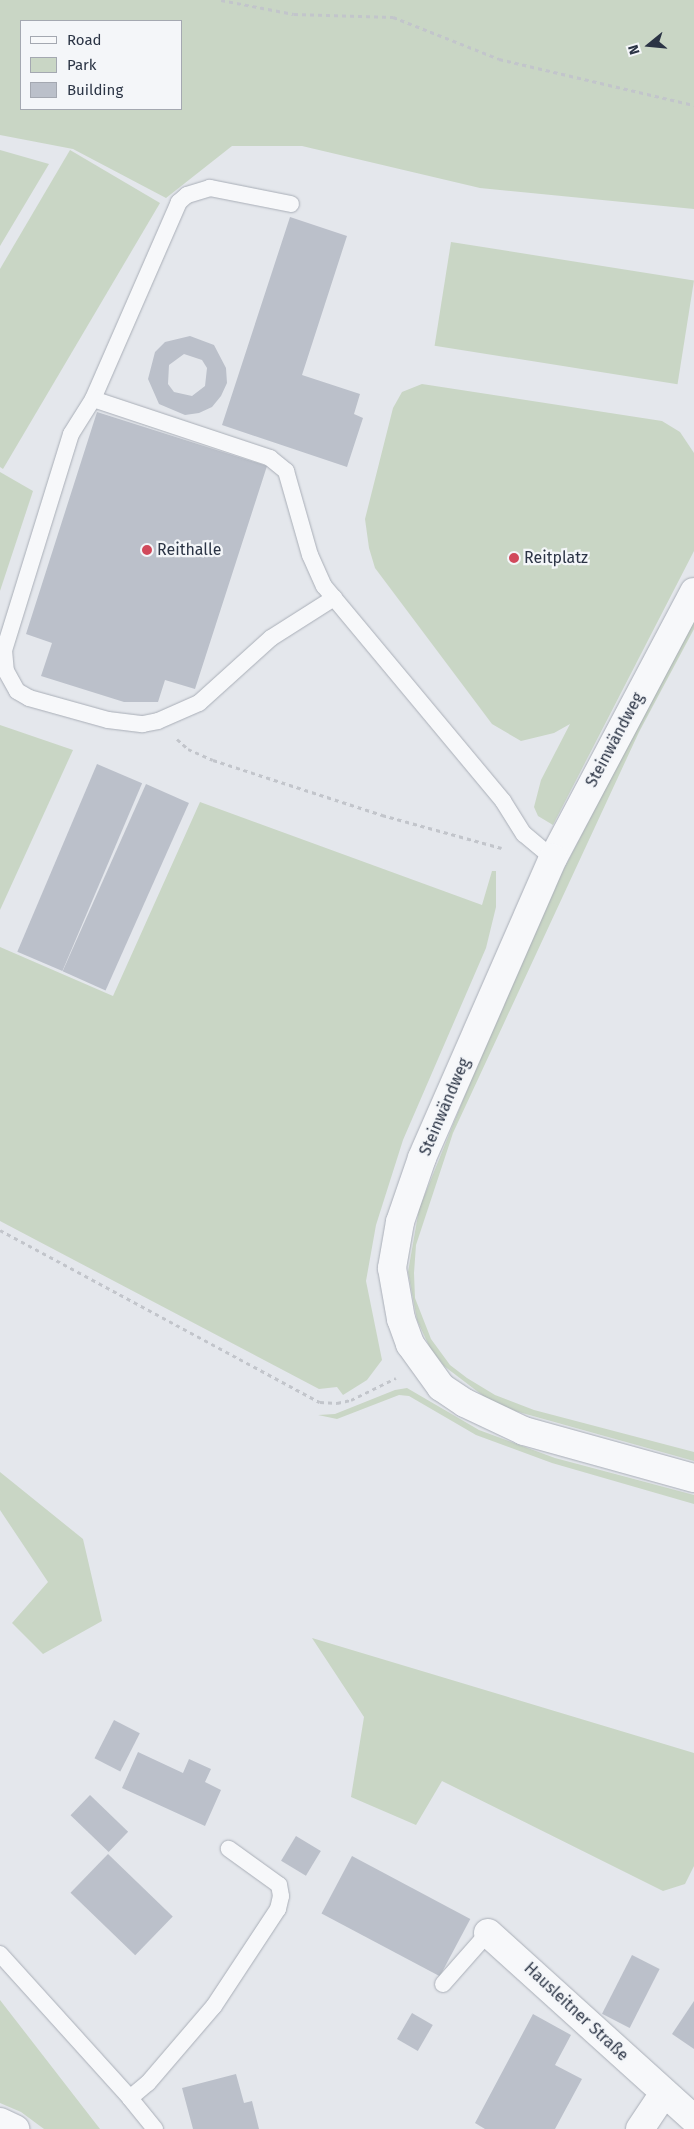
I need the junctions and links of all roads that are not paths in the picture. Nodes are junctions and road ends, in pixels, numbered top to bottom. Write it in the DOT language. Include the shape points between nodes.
graph roads {
  1 [pos="291,204"];
  2 [pos="93,399"];
  3 [pos="694,592"];
  4 [pos="334,598"];
  5 [pos="546,854"];
  6 [pos="694,1478"];
  7 [pos="229,1849"];
  8 [pos="488,1933"];
  9 [pos="0,1954"];
  10 [pos="443,1984"];
  11 [pos="664,2093"];
  12 [pos="130,2098"];
  13 [pos="694,2119"];
  14 [pos="0,2122"];
  15 [pos="14,2129"];
  16 [pos="155,2129"];
  17 [pos="640,2129"];
  1 -- 2 [label="lane" via="210,188 187,195 179,202"];
  2 -- 4 [label="lane" via="270,458 286,471 310,555 324,586"];
  2 -- 4 [label="lane" via="71,434 4,650 6,671 14,686 29,698 108,720 143,724 167,718 199,703 271,638"];
  3 -- 5 [label="street, Steinwändweg"];
  4 -- 5 [label="lane" via="503,801 524,834"];
  5 -- 6 [label="street, Steinwändweg" via="422,1158 400,1222 392,1268 395,1294 410,1344 441,1387 493,1419 524,1431"];
  7 -- 12 [label="lane" via="279,1886 278,1909 214,2006 148,2083"];
  8 -- 10 [label="lane"];
  8 -- 11 [label="street, Hausleitner Straße"];
  9 -- 12 [label="lane"];
  11 -- 13 [label="street"];
  11 -- 17 [label="street"];
  12 -- 16 [label="lane"];
  14 -- 15 [label="street"];
}
